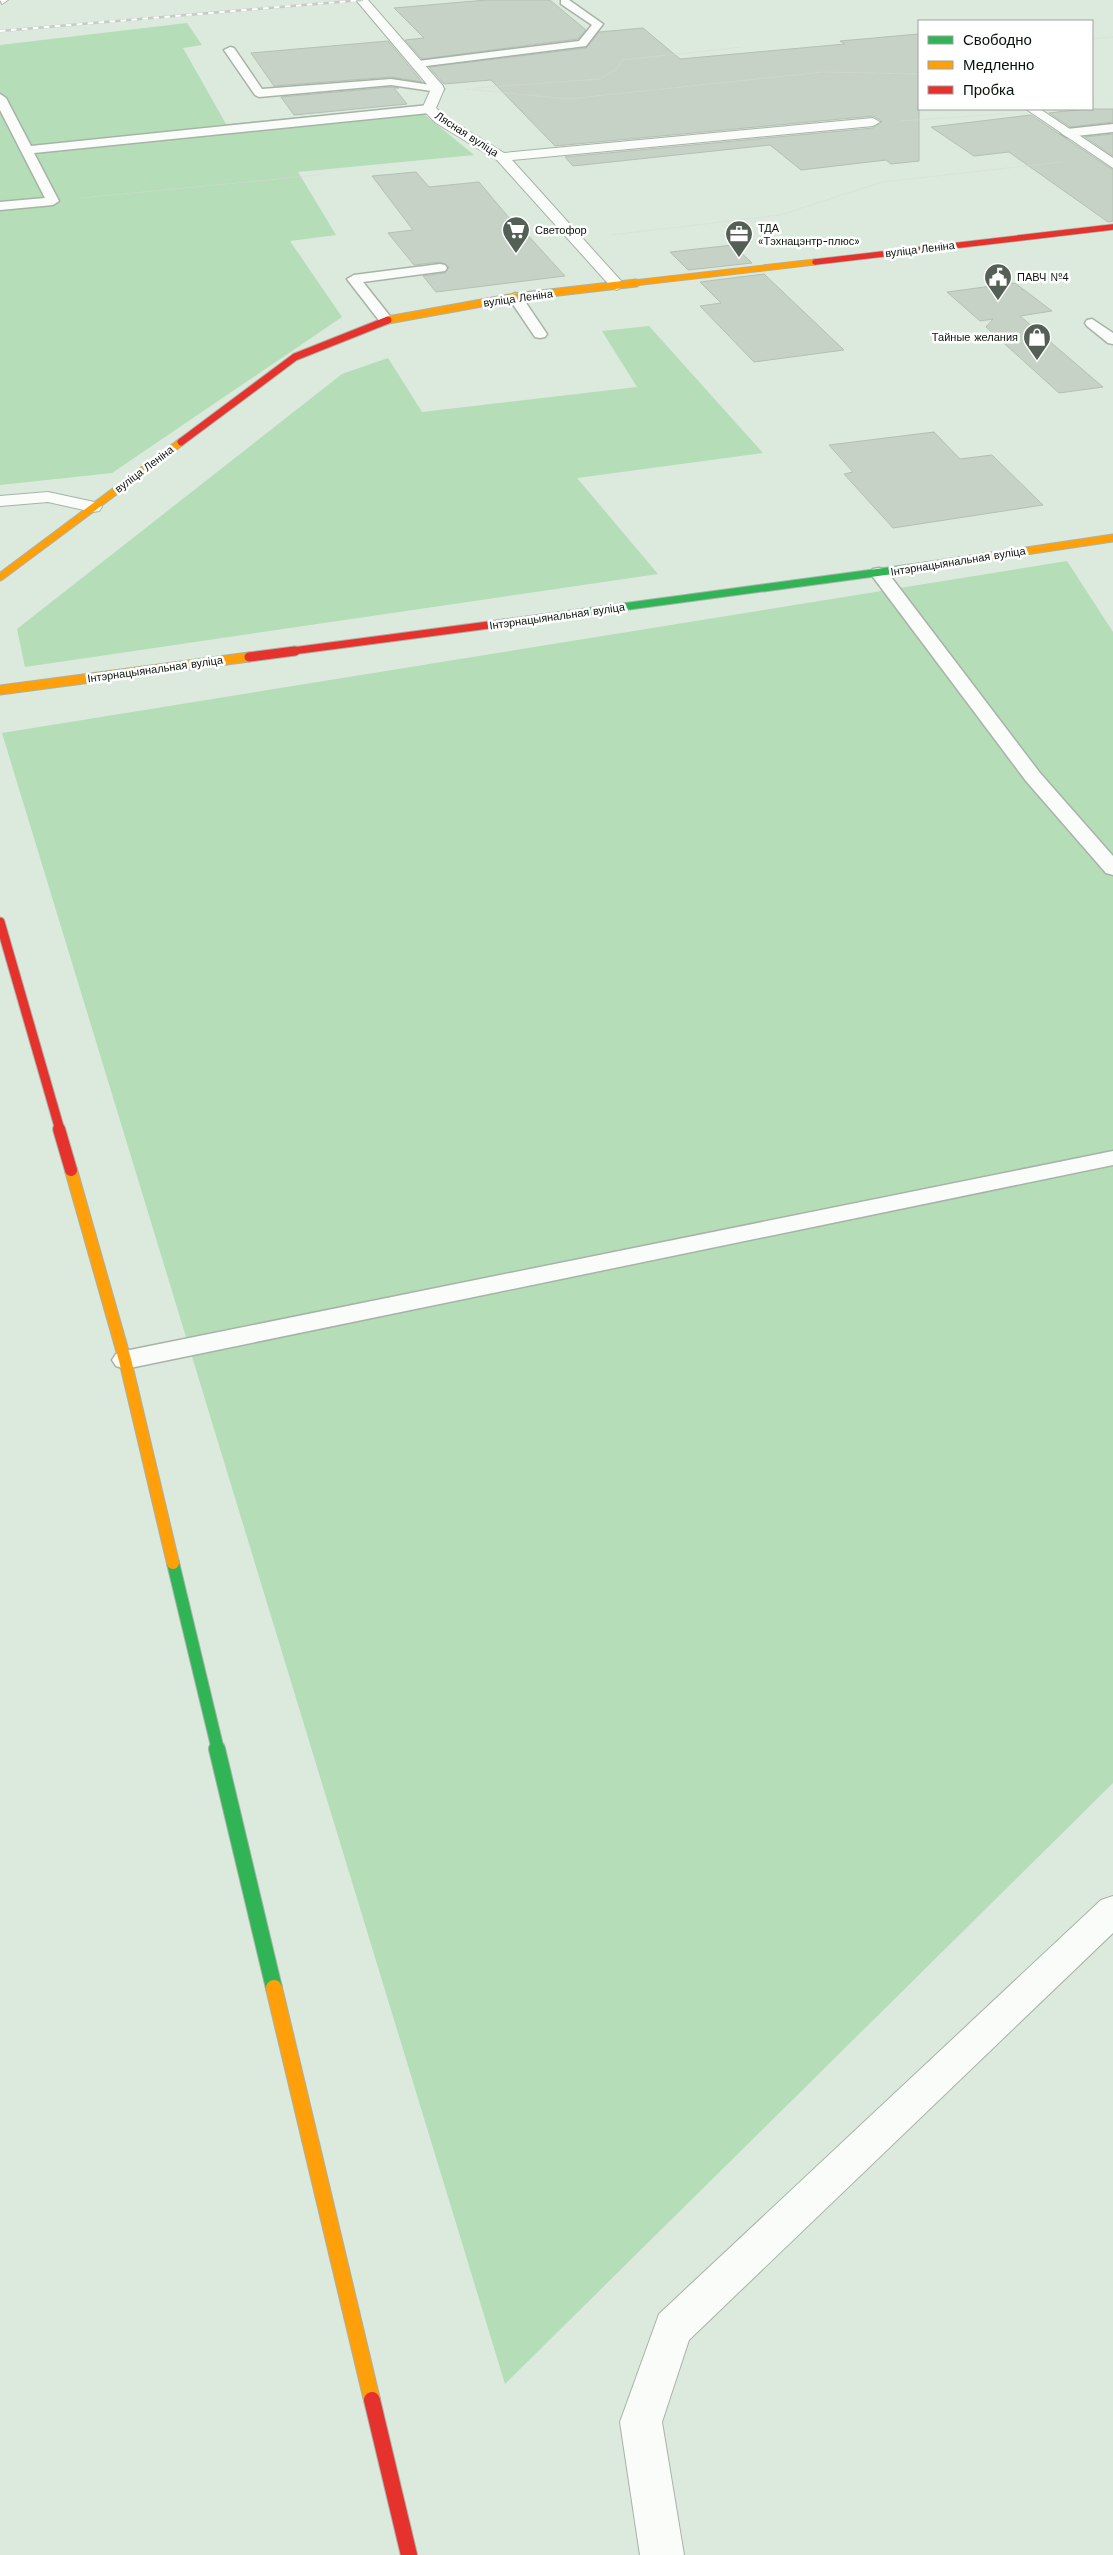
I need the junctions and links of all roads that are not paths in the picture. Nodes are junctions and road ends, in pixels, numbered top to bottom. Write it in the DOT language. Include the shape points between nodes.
graph roads {
  1 [pos="362,0"];
  2 [pos="565,2"];
  3 [pos="230,50"];
  4 [pos="418,64"];
  5 [pos="438,89"];
  6 [pos="0,98"];
  7 [pos="429,109"];
  8 [pos="1035,111"];
  9 [pos="873,122"];
  10 [pos="1113,128"];
  11 [pos="1066,132"];
  12 [pos="27,150"];
  13 [pos="502,157"];
  14 [pos="1108,161"];
  15 [pos="0,206"];
  16 [pos="1113,227"];
  17 [pos="440,268"];
  18 [pos="617,285"];
  19 [pos="515,297"];
  20 [pos="386,320"];
  21 [pos="1092,323"];
  22 [pos="540,334"];
  23 [pos="1113,340"];
  24 [pos="0,501"];
  25 [pos="93,507"];
  26 [pos="1113,538"];
  27 [pos="879,573"];
  28 [pos="0,577"];
  29 [pos="0,690"];
  30 [pos="1113,869"];
  31 [pos="0,922"];
  32 [pos="1113,1158"];
  33 [pos="125,1360"];
  34 [pos="1113,1911"];
  35 [pos="409,2555"];
  36 [pos="662,2555"];
  1 -- 4 [label="street, Лясная вуліца"];
  2 -- 4 [label="lane" via="598,24 582,44"];
  3 -- 5 [label="lane" via="259,93 391,82"];
  4 -- 5 [label="street, Лясная вуліца"];
  5 -- 7 [label="street, Лясная вуліца"];
  6 -- 12 [label="lane"];
  7 -- 12 [label="lane"];
  7 -- 13 [label="street, Лясная вуліца" via="441,120"];
  8 -- 11 [label="street"];
  9 -- 13 [label="street"];
  10 -- 11 [label="lane"];
  11 -- 14 [label="street"];
  12 -- 15 [label="lane" via="53,201"];
  13 -- 18 [label="street, Лясная вуліца"];
  16 -- 18 [label="street, вуліца Леніна"];
  17 -- 20 [label="lane" via="354,279"];
  18 -- 19 [label="street, вуліца Леніна"];
  19 -- 20 [label="street, вуліца Леніна"];
  19 -- 22 [label="lane"];
  20 -- 25 [label="street, вуліца Леніна" via="295,357"];
  21 -- 23 [label="lane"];
  24 -- 25 [label="street" via="48,497"];
  25 -- 28 [label="street, вуліца Леніна"];
  26 -- 27 [label="street, Інтэрнацыянальная вуліца"];
  27 -- 29 [label="street, Інтэрнацыянальная вуліца"];
  27 -- 30 [label="lane" via="1033,777"];
  31 -- 33 [label="street"];
  32 -- 33 [label="lane"];
  33 -- 35 [label="street"];
  34 -- 36 [label="street" via="673,2328 641,2422"];
}
